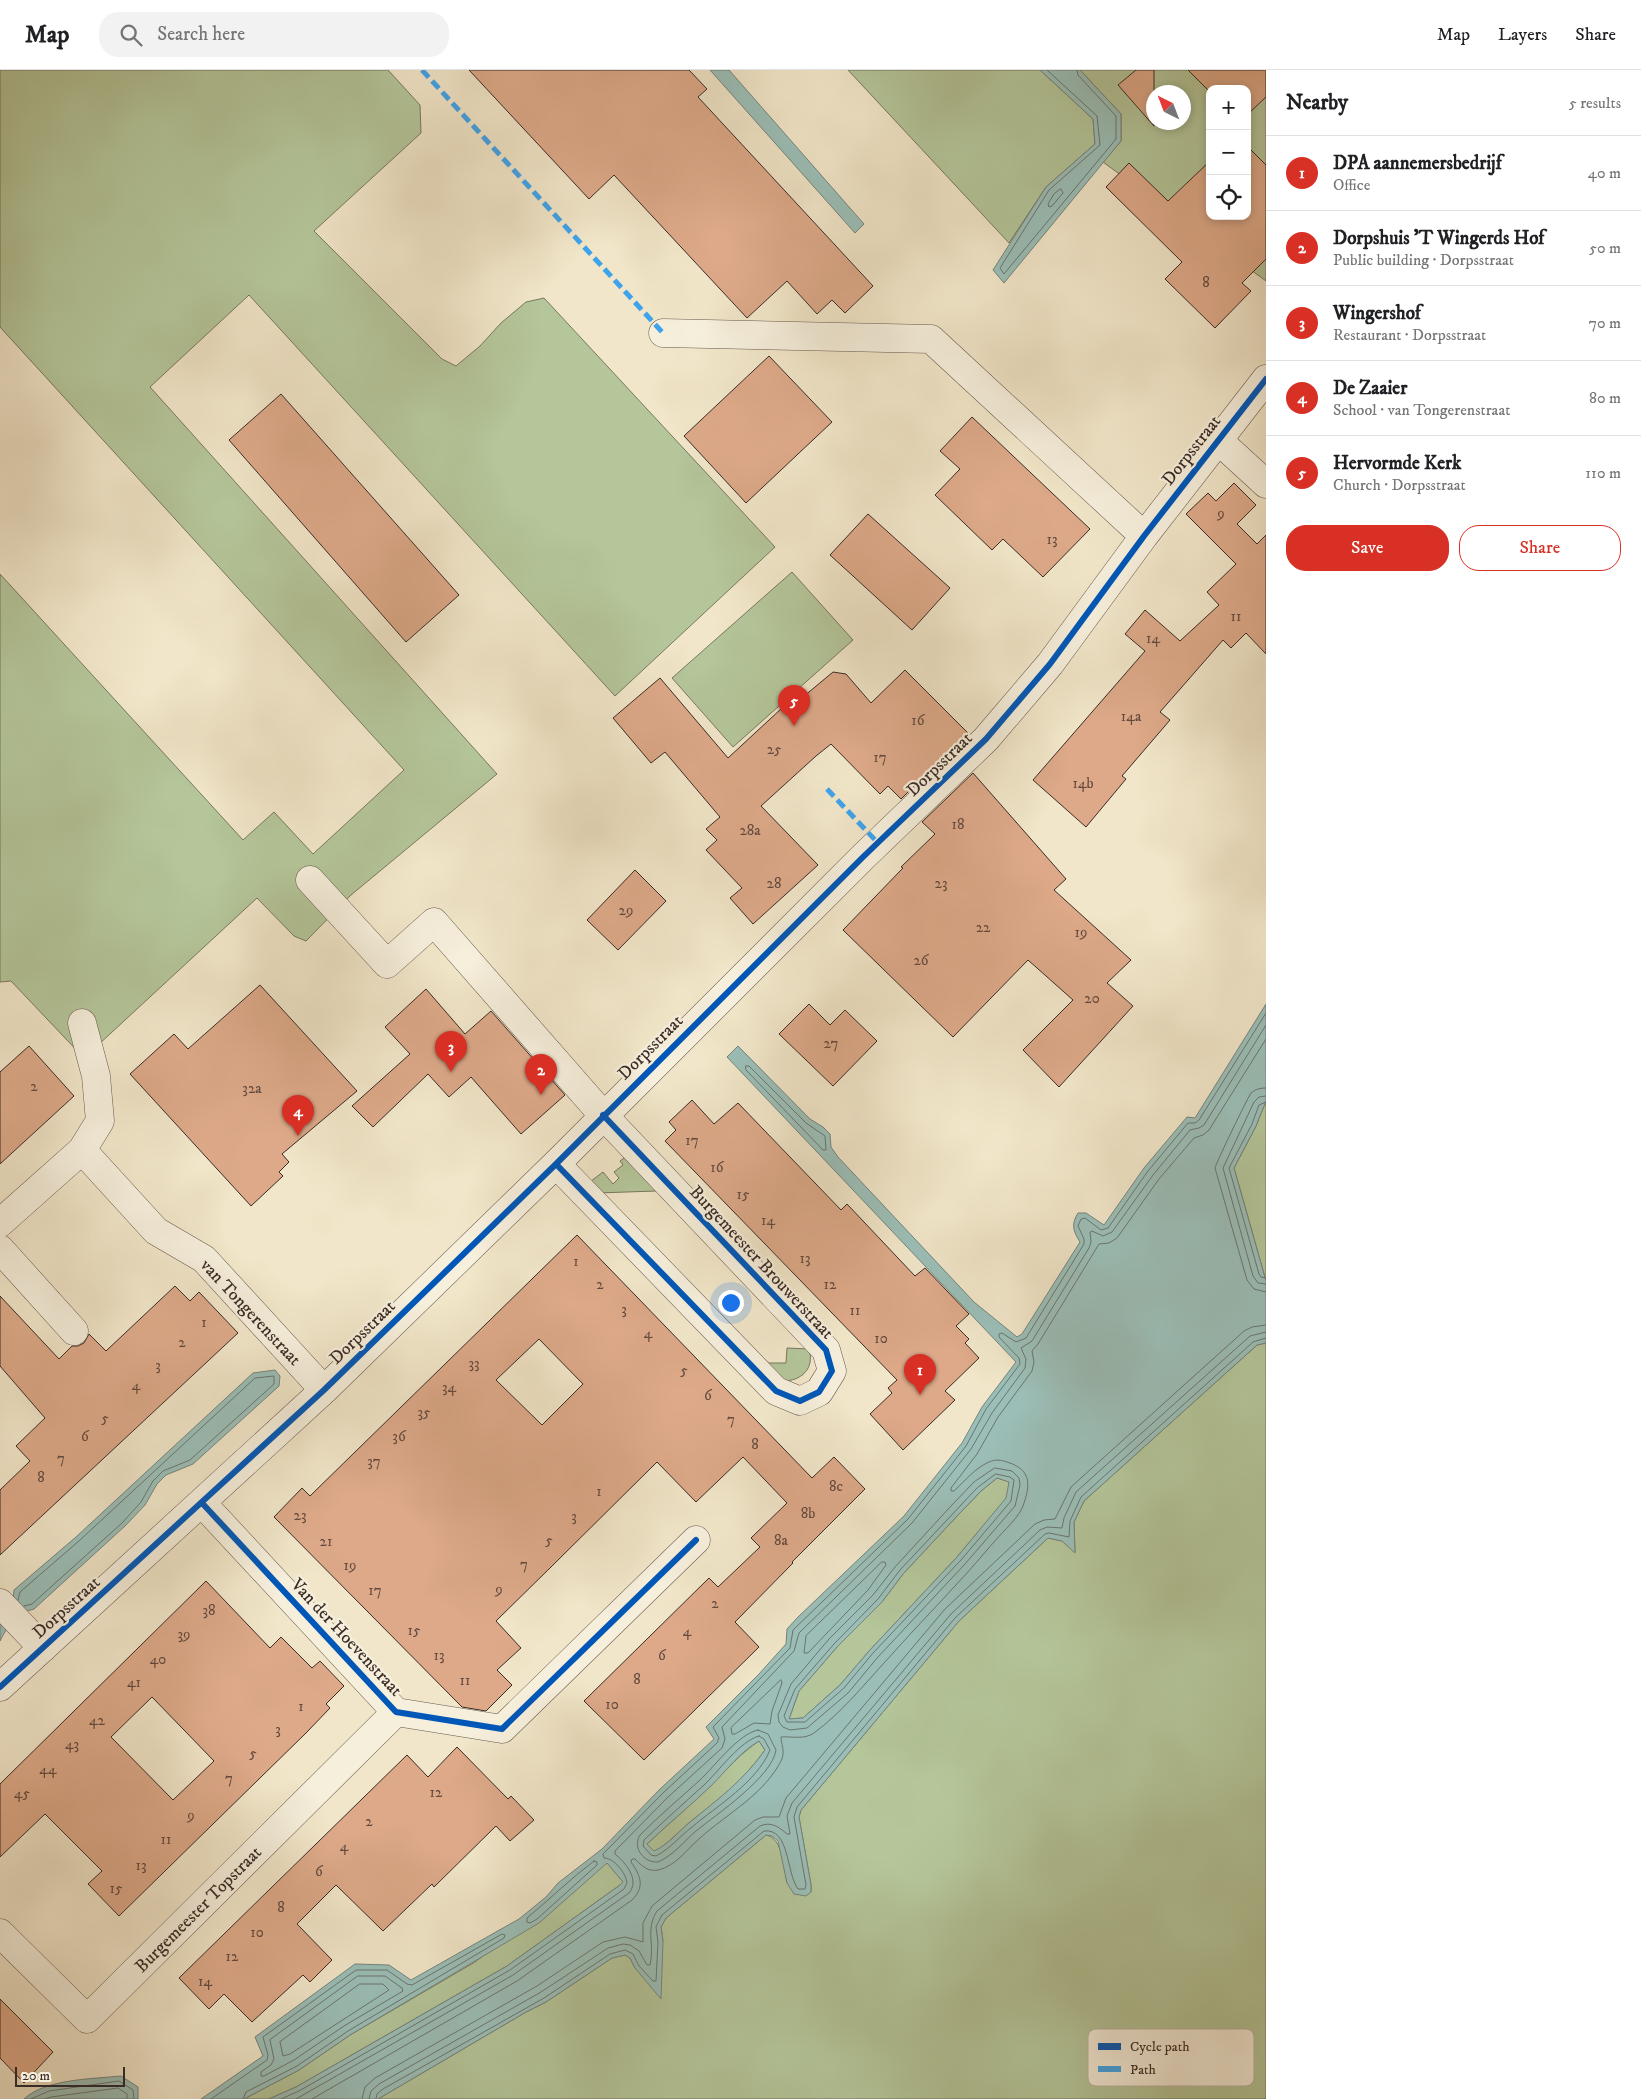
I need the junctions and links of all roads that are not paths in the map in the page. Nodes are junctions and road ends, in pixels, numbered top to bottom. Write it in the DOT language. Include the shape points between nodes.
graph roads {
  1 [pos="663,333"];
  2 [pos="1266,378"];
  3 [pos="1217,440"];
  4 [pos="1266,484"];
  5 [pos="1144,536"];
  6 [pos="310,880"];
  7 [pos="82,1023"];
  8 [pos="603,1115"];
  9 [pos="82,1150"];
  10 [pos="556,1164"];
  11 [pos="0,1223"];
  12 [pos="0,1249"];
  13 [pos="74,1330"];
  14 [pos="324,1390"];
  15 [pos="202,1503"];
  16 [pos="696,1540"];
  17 [pos="8,1612"];
  18 [pos="42,1648"];
  19 [pos="0,1687"];
  20 [pos="396,1712"];
  21 [pos="0,1933"];
  1 -- 5 [label="street" via="931,339"];
  2 -- 3 [label="street, Dorpsstraat"];
  3 -- 4 [label="street"];
  3 -- 5 [label="street, Dorpsstraat"];
  5 -- 8 [label="street, Dorpsstraat" via="1050,664 986,739 862,857"];
  6 -- 8 [label="street, Burgemeester Brouwerstraat" via="387,964 434,922"];
  7 -- 9 [label="street" via="96,1076 100,1121"];
  8 -- 10 [label="street, Dorpsstraat"];
  8 -- 10 [label="street, Burgemeester Brouwerstraat" via="826,1350 832,1371 819,1392 800,1401 776,1391"];
  9 -- 11 [label="street"];
  9 -- 14 [label="street, van Tongerenstraat" via="156,1231 204,1259"];
  10 -- 14 [label="street, Dorpsstraat"];
  12 -- 13 [label="street"];
  14 -- 15 [label="street, Dorpsstraat"];
  15 -- 18 [label="street, Dorpsstraat"];
  15 -- 20 [label="street, Van der Hoevenstraat"];
  16 -- 20 [label="street, Van der Hoevenstraat" via="502,1729"];
  17 -- 18 [label="street"];
  18 -- 19 [label="street, Dorpsstraat"];
  20 -- 21 [label="street, Burgemeester Topstraat" via="87,2019"];
}
